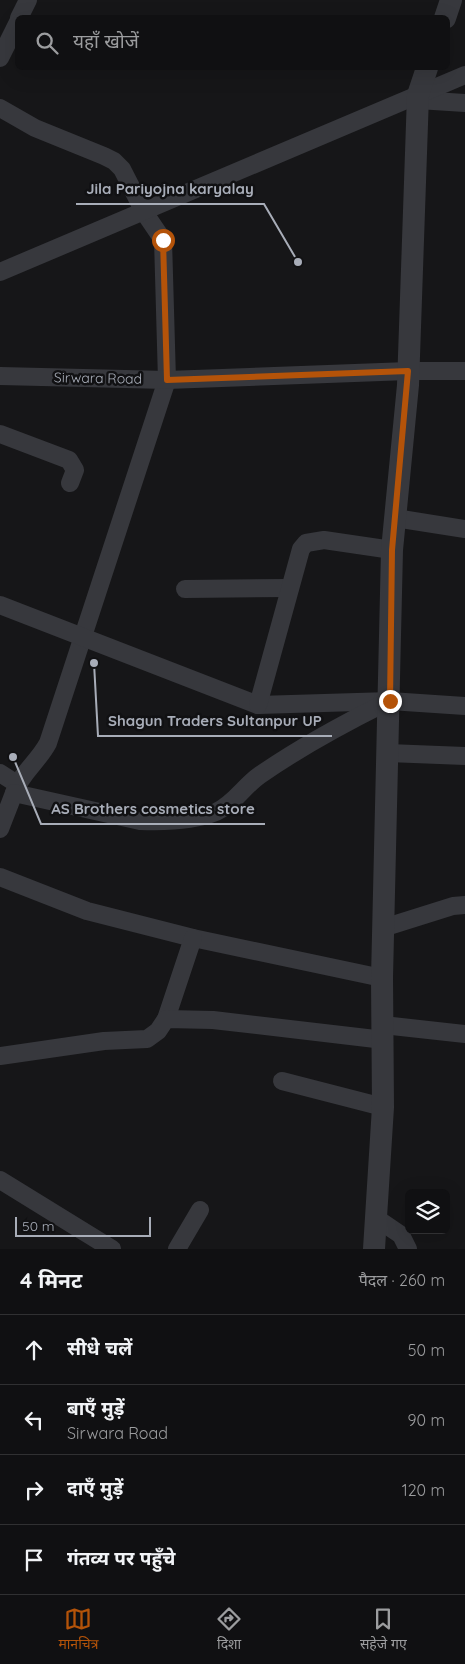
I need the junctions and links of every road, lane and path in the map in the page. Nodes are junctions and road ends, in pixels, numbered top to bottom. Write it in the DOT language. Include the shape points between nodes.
graph roads {
  1 [pos="28,0"];
  2 [pos="450,0"];
  3 [pos="21,15"];
  4 [pos="445,15"];
  5 [pos="15,28"];
  6 [pos="0,58"];
  7 [pos="426,70"];
  8 [pos="465,75"];
  9 [pos="418,97"];
  10 [pos="465,103"];
  11 [pos="0,108"];
  12 [pos="144,212"];
  13 [pos="0,272"];
  14 [pos="408,371"];
  15 [pos="465,371"];
  16 [pos="0,376"];
  17 [pos="167,380"];
  18 [pos="0,434"];
  19 [pos="70,483"];
  20 [pos="395,518"];
  21 [pos="465,530"];
  22 [pos="392,550"];
  23 [pos="290,588"];
  24 [pos="185,589"];
  25 [pos="0,604"];
  26 [pos="82,637"];
  27 [pos="390,701"];
  28 [pos="258,705"];
  29 [pos="465,706"];
  30 [pos="388,753"];
  31 [pos="465,756"];
  32 [pos="0,773"];
  33 [pos="16,789"];
  34 [pos="0,829"];
  35 [pos="0,877"];
  36 [pos="465,905"];
  37 [pos="383,928"];
  38 [pos="193,938"];
  39 [pos="382,978"];
  40 [pos="166,1019"];
  41 [pos="384,1032"];
  42 [pos="465,1034"];
  43 [pos="0,1056"];
  44 [pos="282,1082"];
  45 [pos="383,1107"];
  46 [pos="0,1180"];
  47 [pos="200,1210"];
  48 [pos="376,1218"];
  49 [pos="112,1249"];
  50 [pos="177,1249"];
  51 [pos="374,1249"];
  52 [pos="408,1249"];
  1 -- 3 [label="street"];
  2 -- 4 [label="street"];
  5 -- 6 [label="street"];
  7 -- 9 [label="street"];
  8 -- 9 [label="street"];
  9 -- 10 [label="street"];
  9 -- 12 [label="street"];
  9 -- 14 [label="street"];
  11 -- 12 [label="street" via="35,128 114,161 122,169"];
  12 -- 13 [label="street"];
  12 -- 17 [label="street" via="163,240"];
  14 -- 15 [label="street, Sirwara Road"];
  14 -- 17 [label="street, Sirwara Road"];
  14 -- 20 [label="street"];
  16 -- 17 [label="street, Sirwara Road"];
  17 -- 26 [label="street"];
  18 -- 19 [label="street" via="69,460 75,470"];
  20 -- 21 [label="street"];
  20 -- 22 [label="street"];
  22 -- 23 [label="street" via="324,540 306,543 301,549"];
  22 -- 27 [label="street"];
  23 -- 24 [label="street"];
  23 -- 28 [label="street"];
  25 -- 26 [label="street"];
  26 -- 28 [label="street"];
  26 -- 33 [label="street" via="48,743"];
  27 -- 28 [label="street"];
  27 -- 29 [label="street"];
  27 -- 30 [label="street"];
  27 -- 33 [label="street" via="322,735 252,780 227,806 206,815 157,822 140,821"];
  30 -- 31 [label="street"];
  30 -- 37 [label="street"];
  32 -- 33 [label="street"];
  33 -- 34 [label="street"];
  35 -- 38 [label="street" via="87,911"];
  36 -- 37 [label="street"];
  37 -- 39 [label="street"];
  38 -- 39 [label="street"];
  38 -- 40 [label="street"];
  39 -- 41 [label="street"];
  40 -- 41 [label="street"];
  40 -- 43 [label="street" via="147,1039 104,1041"];
  41 -- 42 [label="street"];
  41 -- 45 [label="street"];
  44 -- 45 [label="street"];
  45 -- 48 [label="street"];
  46 -- 49 [label="street"];
  47 -- 50 [label="street"];
  48 -- 51 [label="street"];
  48 -- 52 [label="street" via="401,1234"];
}
